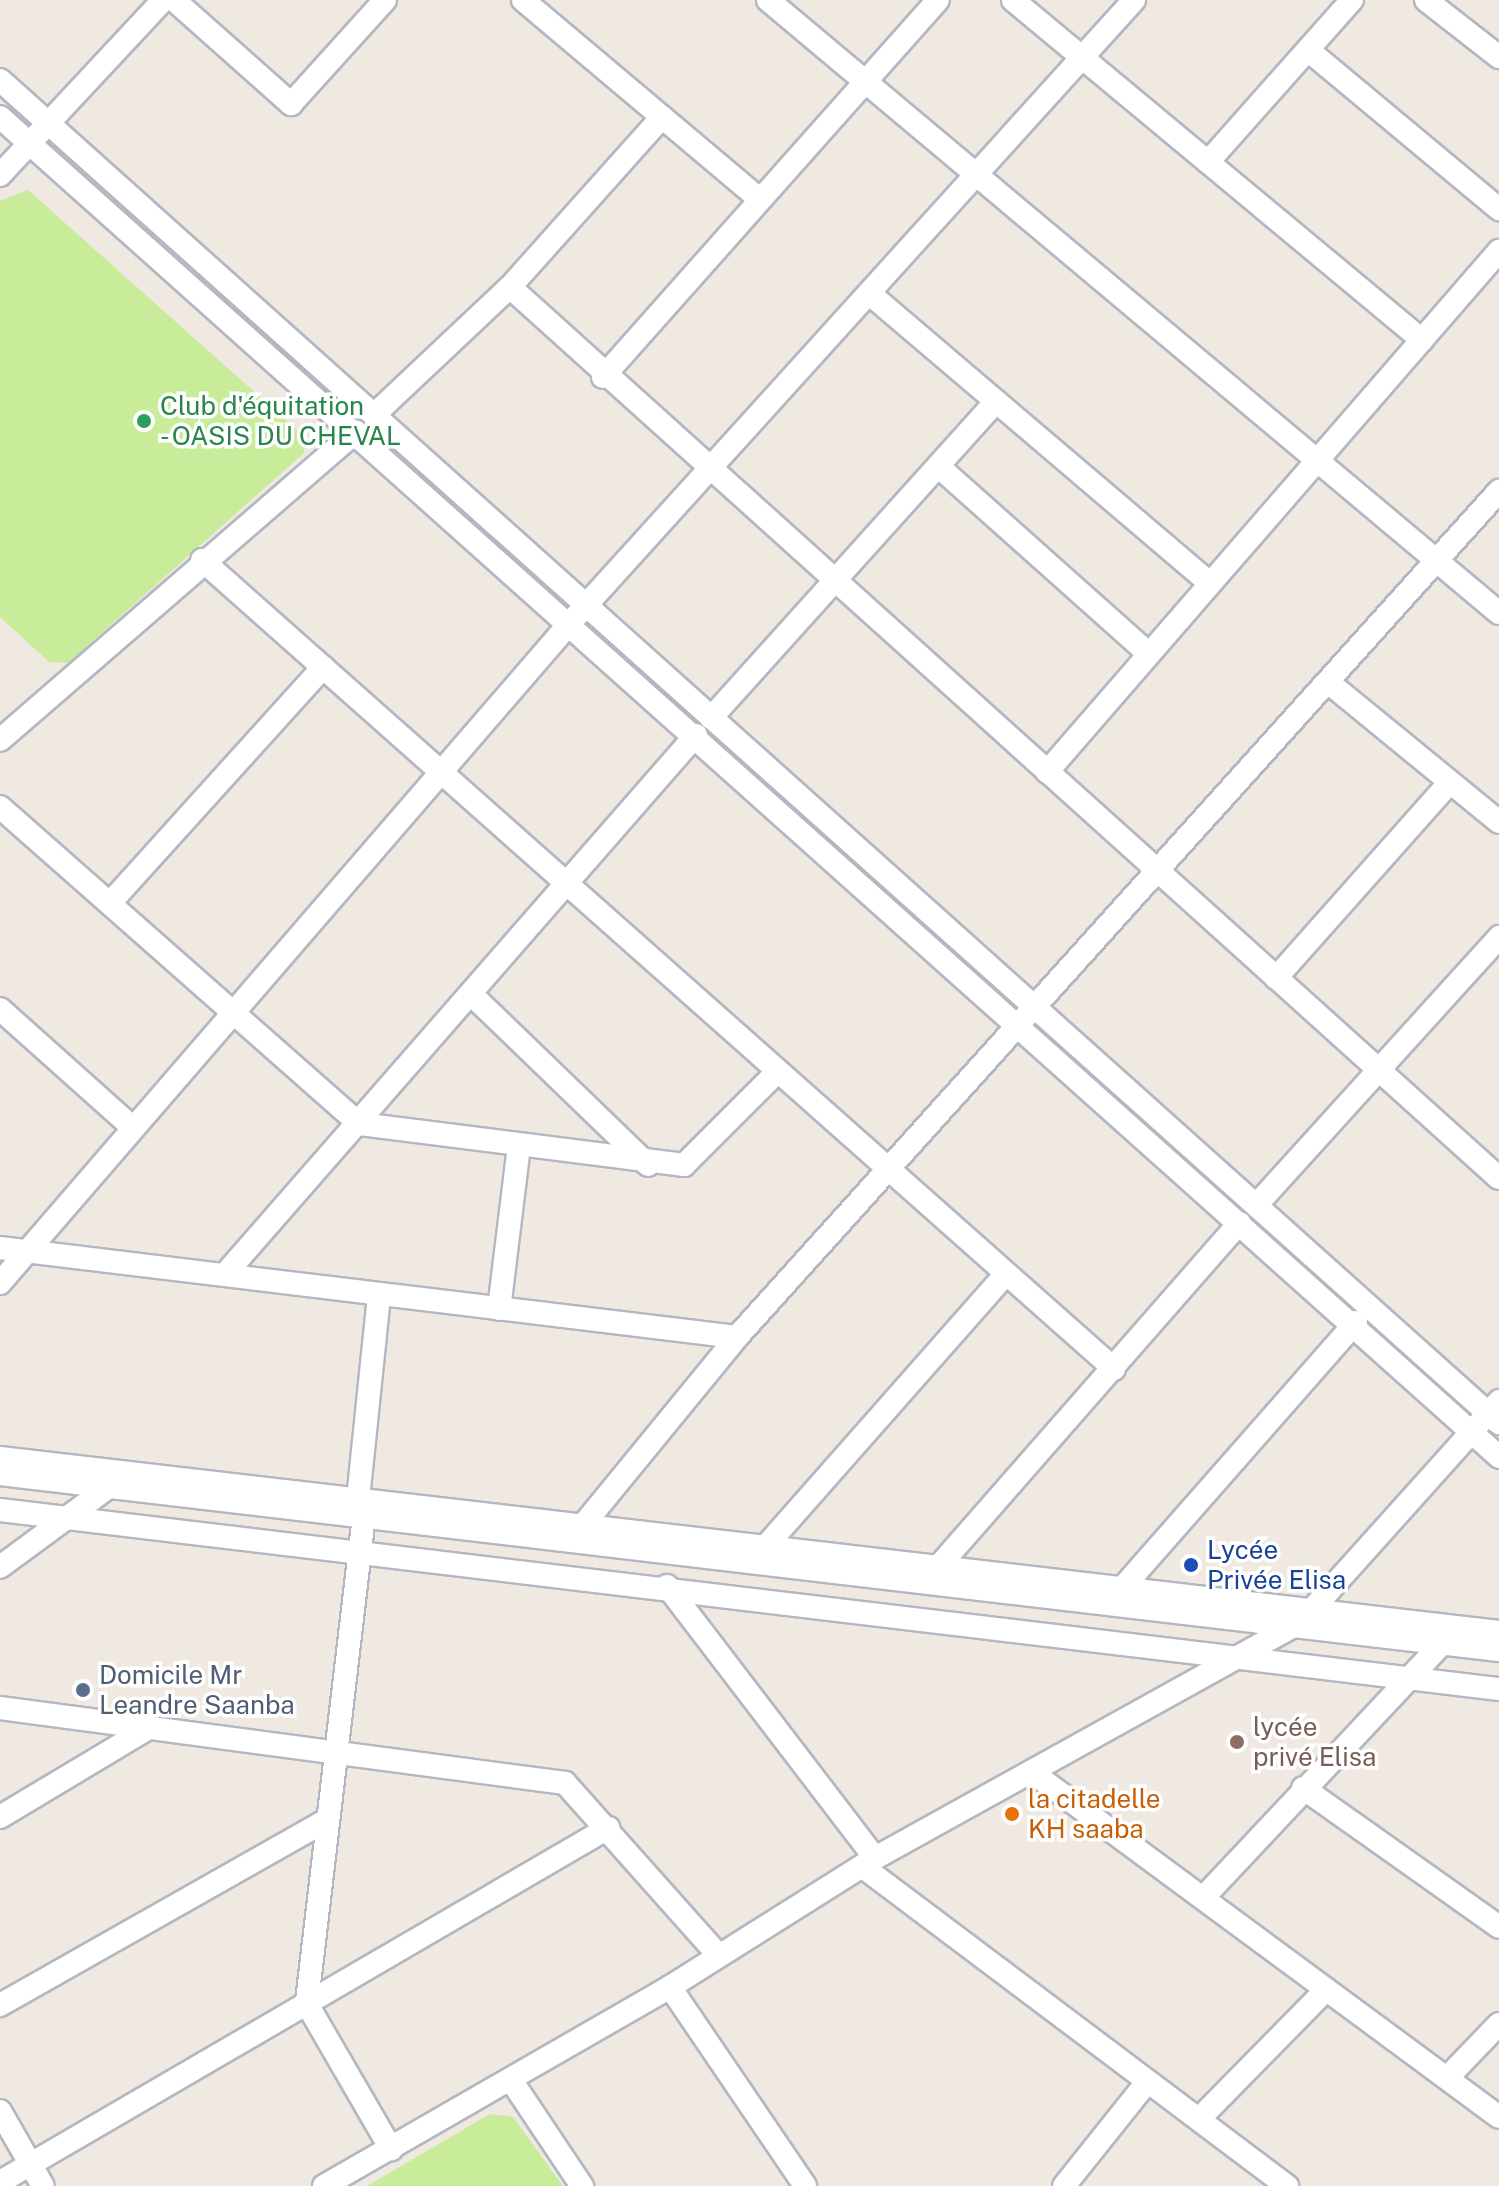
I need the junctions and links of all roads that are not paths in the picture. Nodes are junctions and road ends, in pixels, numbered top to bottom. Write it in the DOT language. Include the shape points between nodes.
graph roads {
  1 [pos="163,0"];
  2 [pos="174,0"];
  3 [pos="385,0"];
  4 [pos="523,0"];
  5 [pos="768,0"];
  6 [pos="938,0"];
  7 [pos="1013,0"];
  8 [pos="1134,0"];
  9 [pos="1352,0"];
  10 [pos="1426,0"];
  11 [pos="1308,50"];
  12 [pos="1499,57"];
  13 [pos="1082,58"];
  14 [pos="0,80"];
  15 [pos="864,82"];
  16 [pos="0,117"];
  17 [pos="662,117"];
  18 [pos="46,121"];
  19 [pos="28,143"];
  20 [pos="1208,162"];
  21 [pos="0,175"];
  22 [pos="976,176"];
  23 [pos="759,199"];
  24 [pos="1499,209"];
  25 [pos="1497,259"];
  26 [pos="510,287"];
  27 [pos="870,294"];
  28 [pos="1422,340"];
  29 [pos="603,377"];
  30 [pos="996,401"];
  31 [pos="375,414"];
  32 [pos="356,432"];
  33 [pos="1315,462"];
  34 [pos="938,466"];
  35 [pos="712,474"];
  36 [pos="1499,491"];
  37 [pos="202,560"];
  38 [pos="1436,561"];
  39 [pos="1210,583"];
  40 [pos="836,584"];
  41 [pos="1499,613"];
  42 [pos="577,616"];
  43 [pos="1148,653"];
  44 [pos="323,667"];
  45 [pos="1328,682"];
  46 [pos="704,727"];
  47 [pos="0,740"];
  48 [pos="444,769"];
  49 [pos="1047,772"];
  50 [pos="1450,782"];
  51 [pos="0,807"];
  52 [pos="1499,822"];
  53 [pos="1160,874"];
  54 [pos="568,886"];
  55 [pos="110,903"];
  56 [pos="1499,937"];
  57 [pos="1276,978"];
  58 [pos="471,994"];
  59 [pos="1036,1008"];
  60 [pos="237,1016"];
  61 [pos="3,1018"];
  62 [pos="1021,1026"];
  63 [pos="778,1071"];
  64 [pos="1379,1071"];
  65 [pos="360,1124"];
  66 [pos="133,1128"];
  67 [pos="519,1147"];
  68 [pos="648,1165"];
  69 [pos="1496,1170"];
  70 [pos="891,1174"];
  71 [pos="1259,1202"];
  72 [pos="1239,1223"];
  73 [pos="0,1248"];
  74 [pos="28,1251"];
  75 [pos="227,1272"];
  76 [pos="1006,1274"];
  77 [pos="0,1283"];
  78 [pos="379,1296"];
  79 [pos="499,1309"];
  80 [pos="1356,1322"];
  81 [pos="737,1337"];
  82 [pos="1114,1369"];
  83 [pos="1495,1413"];
  84 [pos="1473,1432"];
  85 [pos="1499,1457"];
  86 [pos="0,1458"];
  87 [pos="0,1474"];
  88 [pos="107,1488"];
  89 [pos="361,1508"];
  90 [pos="0,1510"];
  91 [pos="66,1518"];
  92 [pos="584,1524"];
  93 [pos="766,1546"];
  94 [pos="354,1549"];
  95 [pos="939,1566"];
  96 [pos="0,1567"];
  97 [pos="1125,1585"];
  98 [pos="667,1586"];
  99 [pos="1320,1606"];
  100 [pos="1301,1622"];
  101 [pos="1499,1632"];
  102 [pos="1444,1641"];
  103 [pos="1499,1650"];
  104 [pos="1237,1653"];
  105 [pos="1404,1676"];
  106 [pos="1499,1689"];
  107 [pos="0,1708"];
  108 [pos="149,1728"];
  109 [pos="337,1748"];
  110 [pos="1033,1773"];
  111 [pos="1303,1788"];
  112 [pos="0,1817"];
  113 [pos="325,1821"];
  114 [pos="608,1828"];
  115 [pos="869,1862"];
  116 [pos="1203,1898"];
  117 [pos="1499,1927"];
  118 [pos="718,1955"];
  119 [pos="670,1987"];
  120 [pos="1326,1990"];
  121 [pos="307,2004"];
  122 [pos="0,2005"];
  123 [pos="1499,2024"];
  124 [pos="1447,2078"];
  125 [pos="511,2080"];
  126 [pos="1147,2082"];
  127 [pos="0,2111"];
  128 [pos="1499,2117"];
  129 [pos="1200,2118"];
  130 [pos="391,2149"];
  131 [pos="29,2164"];
  132 [pos="0,2182"];
  133 [pos="43,2186"];
  134 [pos="324,2186"];
  135 [pos="582,2186"];
  136 [pos="805,2186"];
  137 [pos="1064,2186"];
  138 [pos="1287,2186"];
  1 -- 18 [label="street"];
  2 -- 3 [label="street" via="291,104"];
  4 -- 17 [label="street"];
  5 -- 15 [label="street"];
  6 -- 15 [label="street"];
  7 -- 13 [label="street"];
  8 -- 13 [label="street"];
  9 -- 11 [label="street"];
  10 -- 12 [label="street"];
  11 -- 20 [label="street"];
  11 -- 24 [label="street"];
  13 -- 20 [label="street"];
  13 -- 22 [label="street"];
  14 -- 18 [label="street"];
  15 -- 22 [label="street"];
  15 -- 23 [label="street"];
  16 -- 19 [label="street"];
  17 -- 23 [label="street"];
  17 -- 26 [label="street"];
  18 -- 19 [label="street"];
  18 -- 31 [label="street"];
  19 -- 21 [label="street"];
  19 -- 32 [label="street"];
  20 -- 28 [label="street"];
  22 -- 27 [label="street"];
  22 -- 33 [label="street"];
  23 -- 29 [label="street"];
  25 -- 28 [label="street"];
  26 -- 29 [label="street"];
  26 -- 31 [label="street"];
  27 -- 30 [label="street"];
  27 -- 35 [label="street"];
  28 -- 33 [label="street"];
  29 -- 35 [label="street"];
  30 -- 34 [label="street"];
  30 -- 39 [label="street"];
  31 -- 42 [label="street"];
  32 -- 37 [label="street"];
  32 -- 42 [label="street"];
  33 -- 38 [label="street"];
  33 -- 39 [label="street"];
  34 -- 40 [label="street"];
  34 -- 43 [label="street"];
  35 -- 40 [label="street"];
  35 -- 42 [label="street"];
  36 -- 38 [label="street"];
  37 -- 44 [label="street"];
  37 -- 47 [label="street"];
  38 -- 41 [label="street"];
  38 -- 45 [label="street"];
  39 -- 43 [label="street"];
  40 -- 46 [label="street"];
  40 -- 49 [label="street"];
  42 -- 46 [label="street"];
  42 -- 48 [label="street"];
  43 -- 49 [label="street"];
  44 -- 48 [label="street"];
  44 -- 55 [label="street"];
  45 -- 50 [label="street"];
  45 -- 53 [label="street"];
  46 -- 54 [label="street"];
  46 -- 59 [label="street"];
  46 -- 62 [label="street"];
  48 -- 54 [label="street"];
  48 -- 60 [label="street"];
  49 -- 53 [label="street"];
  50 -- 52 [label="street"];
  50 -- 57 [label="street"];
  51 -- 55 [label="street"];
  53 -- 57 [label="street"];
  53 -- 59 [label="street"];
  54 -- 58 [label="street"];
  54 -- 63 [label="street"];
  55 -- 60 [label="street"];
  56 -- 64 [label="street"];
  57 -- 64 [label="street"];
  58 -- 65 [label="street"];
  58 -- 68 [label="street"];
  59 -- 62 [label="street"];
  59 -- 71 [label="street"];
  60 -- 65 [label="street"];
  60 -- 66 [label="street"];
  61 -- 66 [label="street"];
  62 -- 70 [label="street"];
  62 -- 72 [label="street"];
  63 -- 68 [label="street" via="690,1162"];
  63 -- 70 [label="street"];
  64 -- 69 [label="street"];
  64 -- 71 [label="street"];
  65 -- 67 [label="street"];
  65 -- 75 [label="street"];
  66 -- 74 [label="street"];
  67 -- 68 [label="street"];
  67 -- 79 [label="street"];
  70 -- 76 [label="street"];
  70 -- 81 [label="street"];
  71 -- 83 [label="street"];
  72 -- 80 [label="street"];
  72 -- 82 [label="street"];
  73 -- 74 [label="street"];
  74 -- 75 [label="street"];
  74 -- 77 [label="street"];
  75 -- 78 [label="street"];
  76 -- 82 [label="street"];
  76 -- 93 [label="street"];
  78 -- 79 [label="street"];
  78 -- 89 [label="street"];
  79 -- 81 [label="street"];
  80 -- 84 [label="street"];
  80 -- 97 [label="street"];
  81 -- 92 [label="street"];
  82 -- 95 [label="street"];
  83 -- 84 [label="street"];
  84 -- 85 [label="street"];
  84 -- 99 [label="street"];
  86 -- 89 [label="street"];
  87 -- 88 [label="street"];
  88 -- 89 [label="street"];
  88 -- 91 [label="street"];
  89 -- 92 [label="street"];
  89 -- 94 [label="street"];
  89 -- 100 [label="street"];
  90 -- 91 [label="street"];
  91 -- 94 [label="street"];
  91 -- 96 [label="street"];
  92 -- 93 [label="street"];
  93 -- 95 [label="street"];
  94 -- 98 [label="street"];
  94 -- 109 [label="street"];
  95 -- 97 [label="street"];
  97 -- 99 [label="street"];
  98 -- 104 [label="street"];
  98 -- 115 [label="street"];
  99 -- 100 [label="street"];
  99 -- 101 [label="street"];
  100 -- 102 [label="street"];
  100 -- 104 [label="street"];
  102 -- 103 [label="street"];
  102 -- 105 [label="street"];
  104 -- 105 [label="street"];
  104 -- 110 [label="street"];
  105 -- 106 [label="street"];
  105 -- 111 [label="street"];
  107 -- 108 [label="street"];
  108 -- 109 [label="street"];
  108 -- 112 [label="street"];
  109 -- 113 [label="street"];
  109 -- 114 [label="street" via="565,1783"];
  110 -- 115 [label="street"];
  110 -- 116 [label="street"];
  111 -- 116 [label="street"];
  111 -- 117 [label="street"];
  113 -- 121 [label="street"];
  113 -- 122 [label="street"];
  114 -- 118 [label="street"];
  114 -- 121 [label="street"];
  115 -- 118 [label="street"];
  115 -- 126 [label="street"];
  116 -- 120 [label="street"];
  118 -- 119 [label="street"];
  119 -- 125 [label="street"];
  119 -- 136 [label="street"];
  120 -- 124 [label="street"];
  120 -- 129 [label="street"];
  121 -- 130 [label="street"];
  121 -- 131 [label="street"];
  123 -- 124 [label="street"];
  124 -- 128 [label="street"];
  125 -- 130 [label="street"];
  125 -- 135 [label="street"];
  126 -- 129 [label="street"];
  126 -- 137 [label="street"];
  127 -- 131 [label="street"];
  129 -- 138 [label="street"];
  130 -- 134 [label="street"];
  131 -- 132 [label="street"];
  131 -- 133 [label="street"];
}
